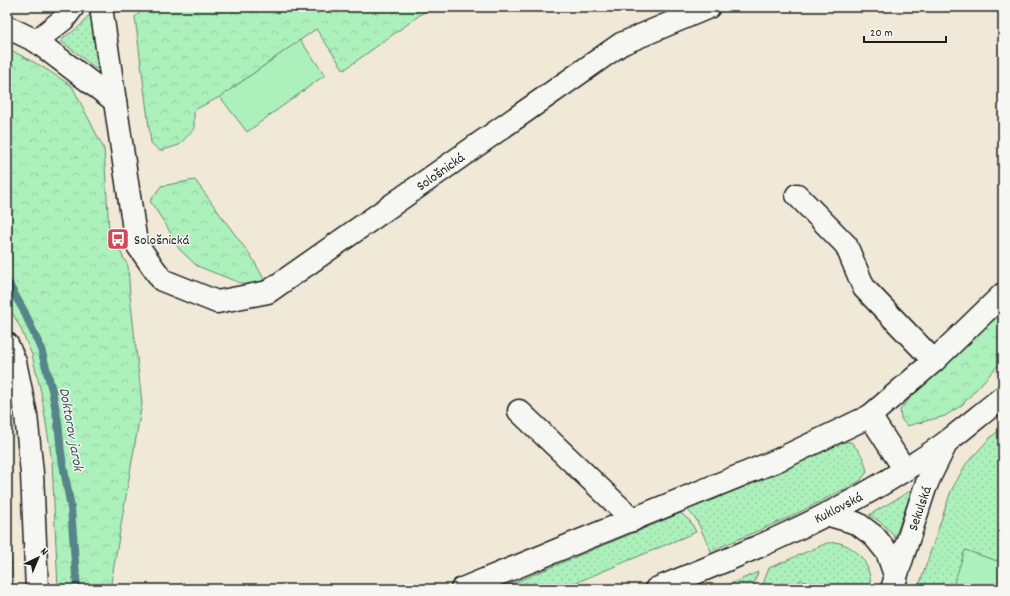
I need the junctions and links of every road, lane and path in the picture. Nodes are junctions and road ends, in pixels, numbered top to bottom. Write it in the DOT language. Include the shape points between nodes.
graph roads {
  1 [pos="73,7"];
  2 [pos="101,7"];
  3 [pos="709,7"];
  4 [pos="7,27"];
  5 [pos="36,41"];
  6 [pos="115,101"];
  7 [pos="797,195"];
  8 [pos="1003,294"];
  9 [pos="7,344"];
  10 [pos="934,361"];
  11 [pos="1003,397"];
  12 [pos="519,411"];
  13 [pos="870,416"];
  14 [pos="948,441"];
  15 [pos="905,470"];
  16 [pos="826,514"];
  17 [pos="632,520"];
  18 [pos="894,583"];
  19 [pos="37,589"];
  20 [pos="462,589"];
  21 [pos="656,589"];
  1 -- 5 [label="street" via="64,19"];
  2 -- 6 [label="street, Sološnická"];
  3 -- 6 [label="street, Sološnická" via="621,44 268,292 217,302 162,280 136,242"];
  4 -- 5 [label="street"];
  5 -- 6 [label="street"];
  7 -- 10 [label="street" via="846,246 864,288"];
  8 -- 10 [label="street"];
  9 -- 19 [label="street" via="15,362 26,415 32,473"];
  10 -- 13 [label="street"];
  11 -- 14 [label="street, Kuklovská"];
  12 -- 17 [label="street"];
  13 -- 15 [label="street"];
  13 -- 17 [label="street" via="778,460"];
  14 -- 15 [label="street, Kuklovská"];
  14 -- 18 [label="street, Sekulská" via="925,488"];
  15 -- 16 [label="street, Kuklovská"];
  16 -- 18 [label="street, Sekulská" via="858,524 874,536 887,552"];
  16 -- 21 [label="street, Kuklovská" via="778,538"];
  17 -- 20 [label="street"];
}
